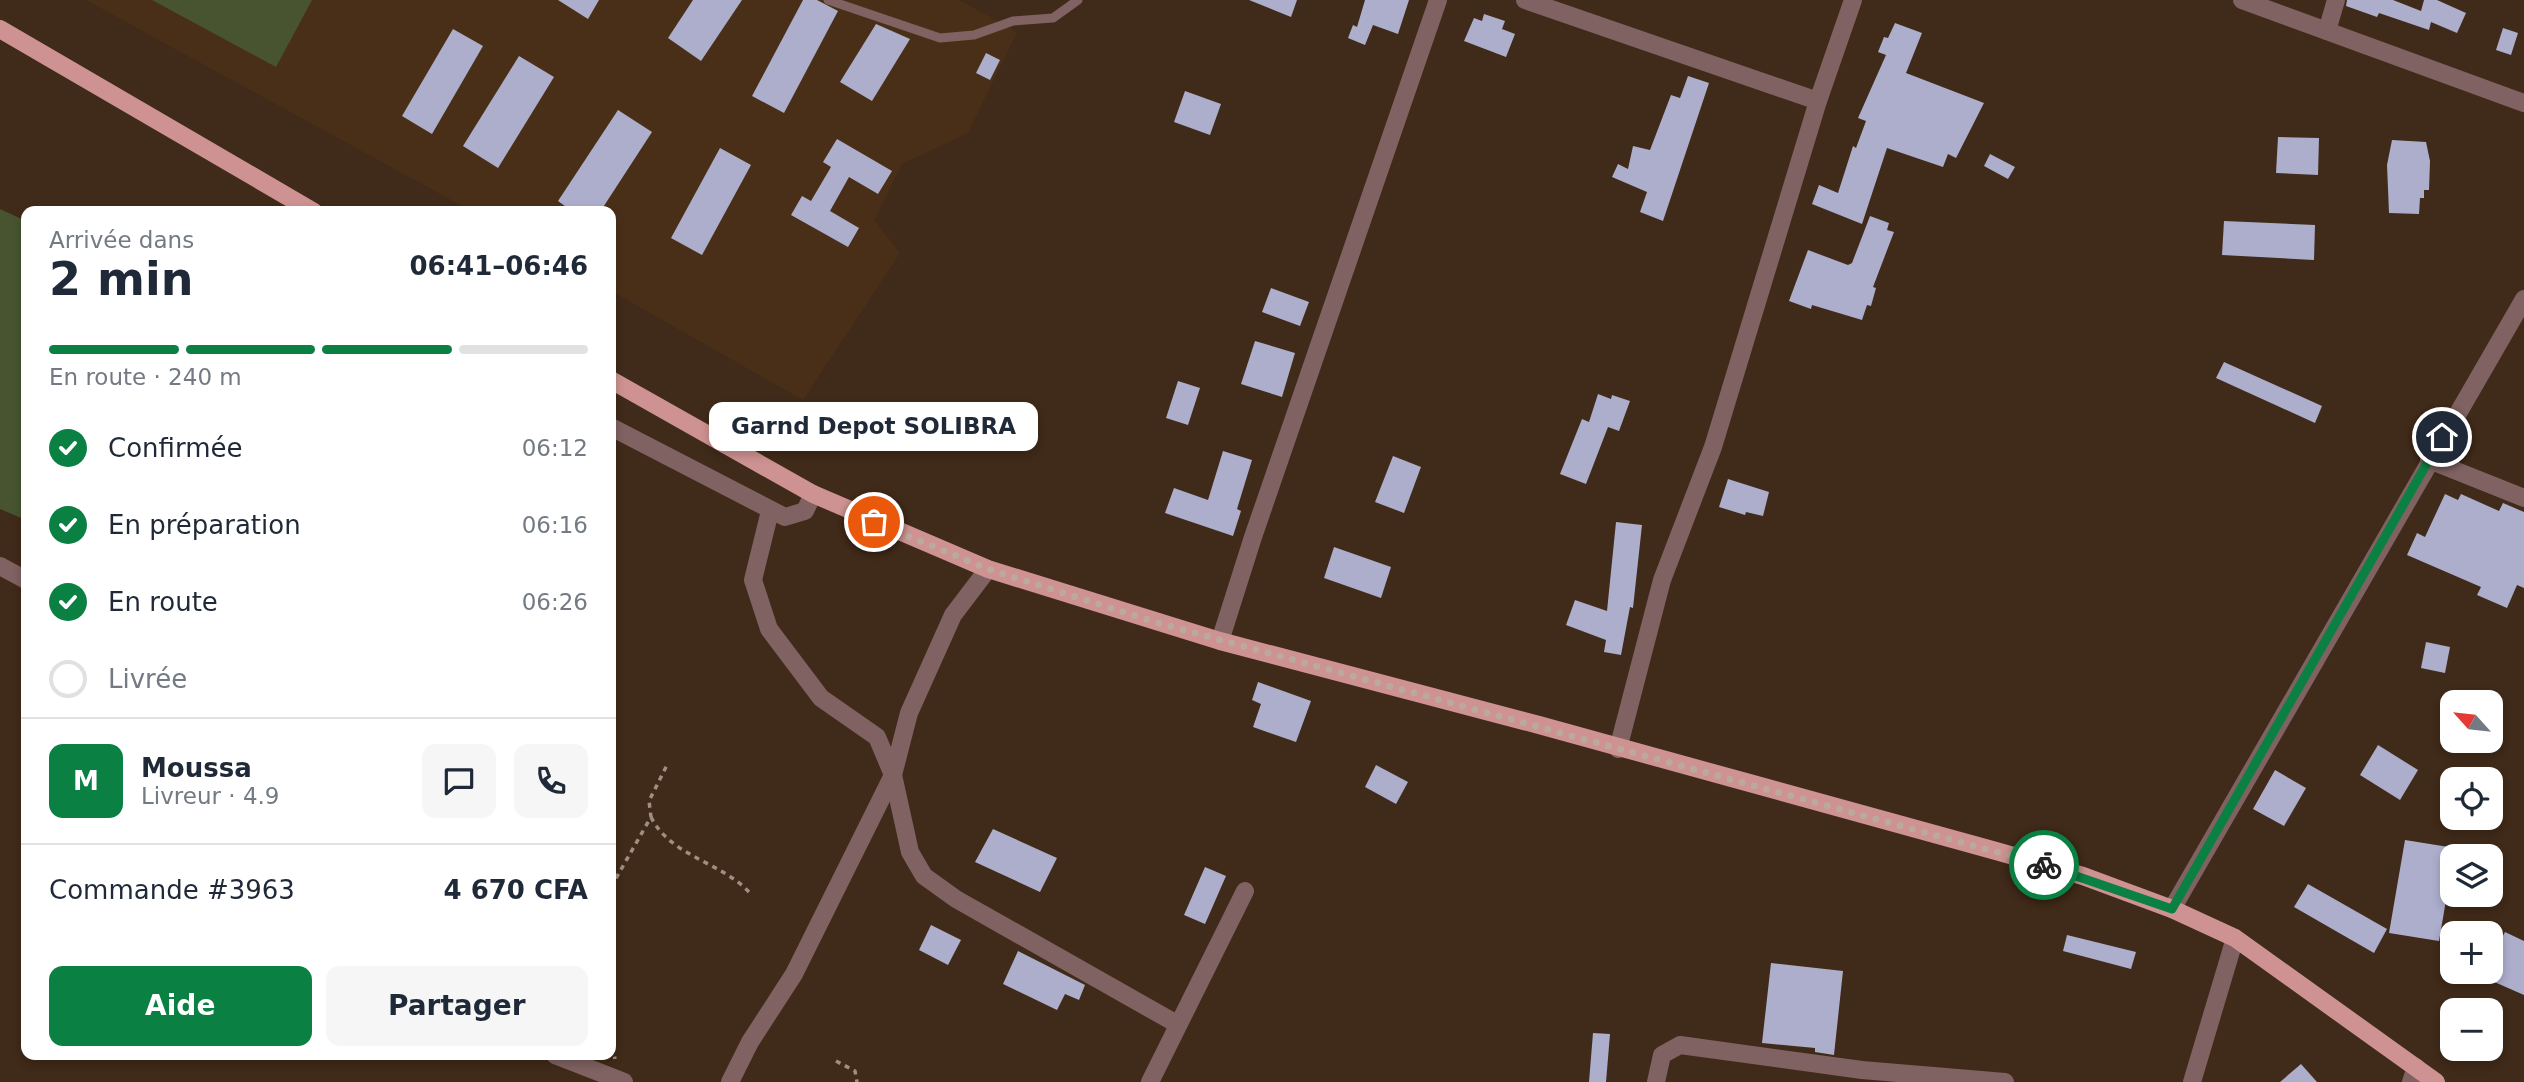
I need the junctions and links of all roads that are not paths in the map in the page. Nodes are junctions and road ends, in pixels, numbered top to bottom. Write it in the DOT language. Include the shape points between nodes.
graph roads {
  1 [pos="828,0"];
  2 [pos="1079,0"];
  3 [pos="1438,0"];
  4 [pos="1525,0"];
  5 [pos="1853,0"];
  6 [pos="2242,0"];
  7 [pos="2336,0"];
  8 [pos="0,29"];
  9 [pos="2327,31"];
  10 [pos="1818,101"];
  11 [pos="2524,103"];
  12 [pos="304,206"];
  13 [pos="2524,299"];
  14 [pos="616,383"];
  15 [pos="616,430"];
  16 [pos="2429,460"];
  17 [pos="813,494"];
  18 [pos="2524,498"];
  19 [pos="770,512"];
  20 [pos="0,566"];
  21 [pos="988,569"];
  22 [pos="21,577"];
  23 [pos="1220,641"];
  24 [pos="1618,749"];
  25 [pos="893,775"];
  26 [pos="1245,891"];
  27 [pos="2172,909"];
  28 [pos="2235,938"];
  29 [pos="1177,1024"];
  30 [pos="568,1060"];
  31 [pos="2413,1075"];
  32 [pos="624,1082"];
  33 [pos="730,1082"];
  34 [pos="1150,1082"];
  35 [pos="1656,1082"];
  36 [pos="2005,1082"];
  37 [pos="2192,1082"];
  38 [pos="2435,1082"];
  1 -- 2 [label="lane" via="940,38 974,35 1013,21 1053,18"];
  3 -- 23 [label="street"];
  4 -- 10 [label="street"];
  5 -- 10 [label="street"];
  6 -- 9 [label="street"];
  7 -- 9 [label="street"];
  8 -- 12 [label="main road"];
  9 -- 11 [label="street"];
  10 -- 24 [label="street" via="1713,447 1662,580"];
  13 -- 16 [label="street"];
  14 -- 17 [label="main road"];
  15 -- 19 [label="street"];
  16 -- 18 [label="street"];
  16 -- 27 [label="street"];
  17 -- 19 [label="street" via="805,511 785,517"];
  17 -- 21 [label="main road"];
  19 -- 25 [label="street" via="752,580 769,629 821,698 877,737"];
  20 -- 22 [label="street"];
  21 -- 23 [label="main road"];
  21 -- 25 [label="street" via="953,615 909,713"];
  23 -- 24 [label="main road"];
  24 -- 27 [label="main road" via="1996,850"];
  25 -- 29 [label="street" via="910,852 924,876 956,899"];
  25 -- 33 [label="street" via="794,974"];
  26 -- 29 [label="street"];
  27 -- 28 [label="main road"];
  28 -- 31 [label="main road"];
  28 -- 37 [label="street"];
  29 -- 34 [label="street"];
  30 -- 32 [label="street"];
  31 -- 38 [label="main road"];
  35 -- 36 [label="street" via="1662,1055 1680,1045 1862,1070"];
}
